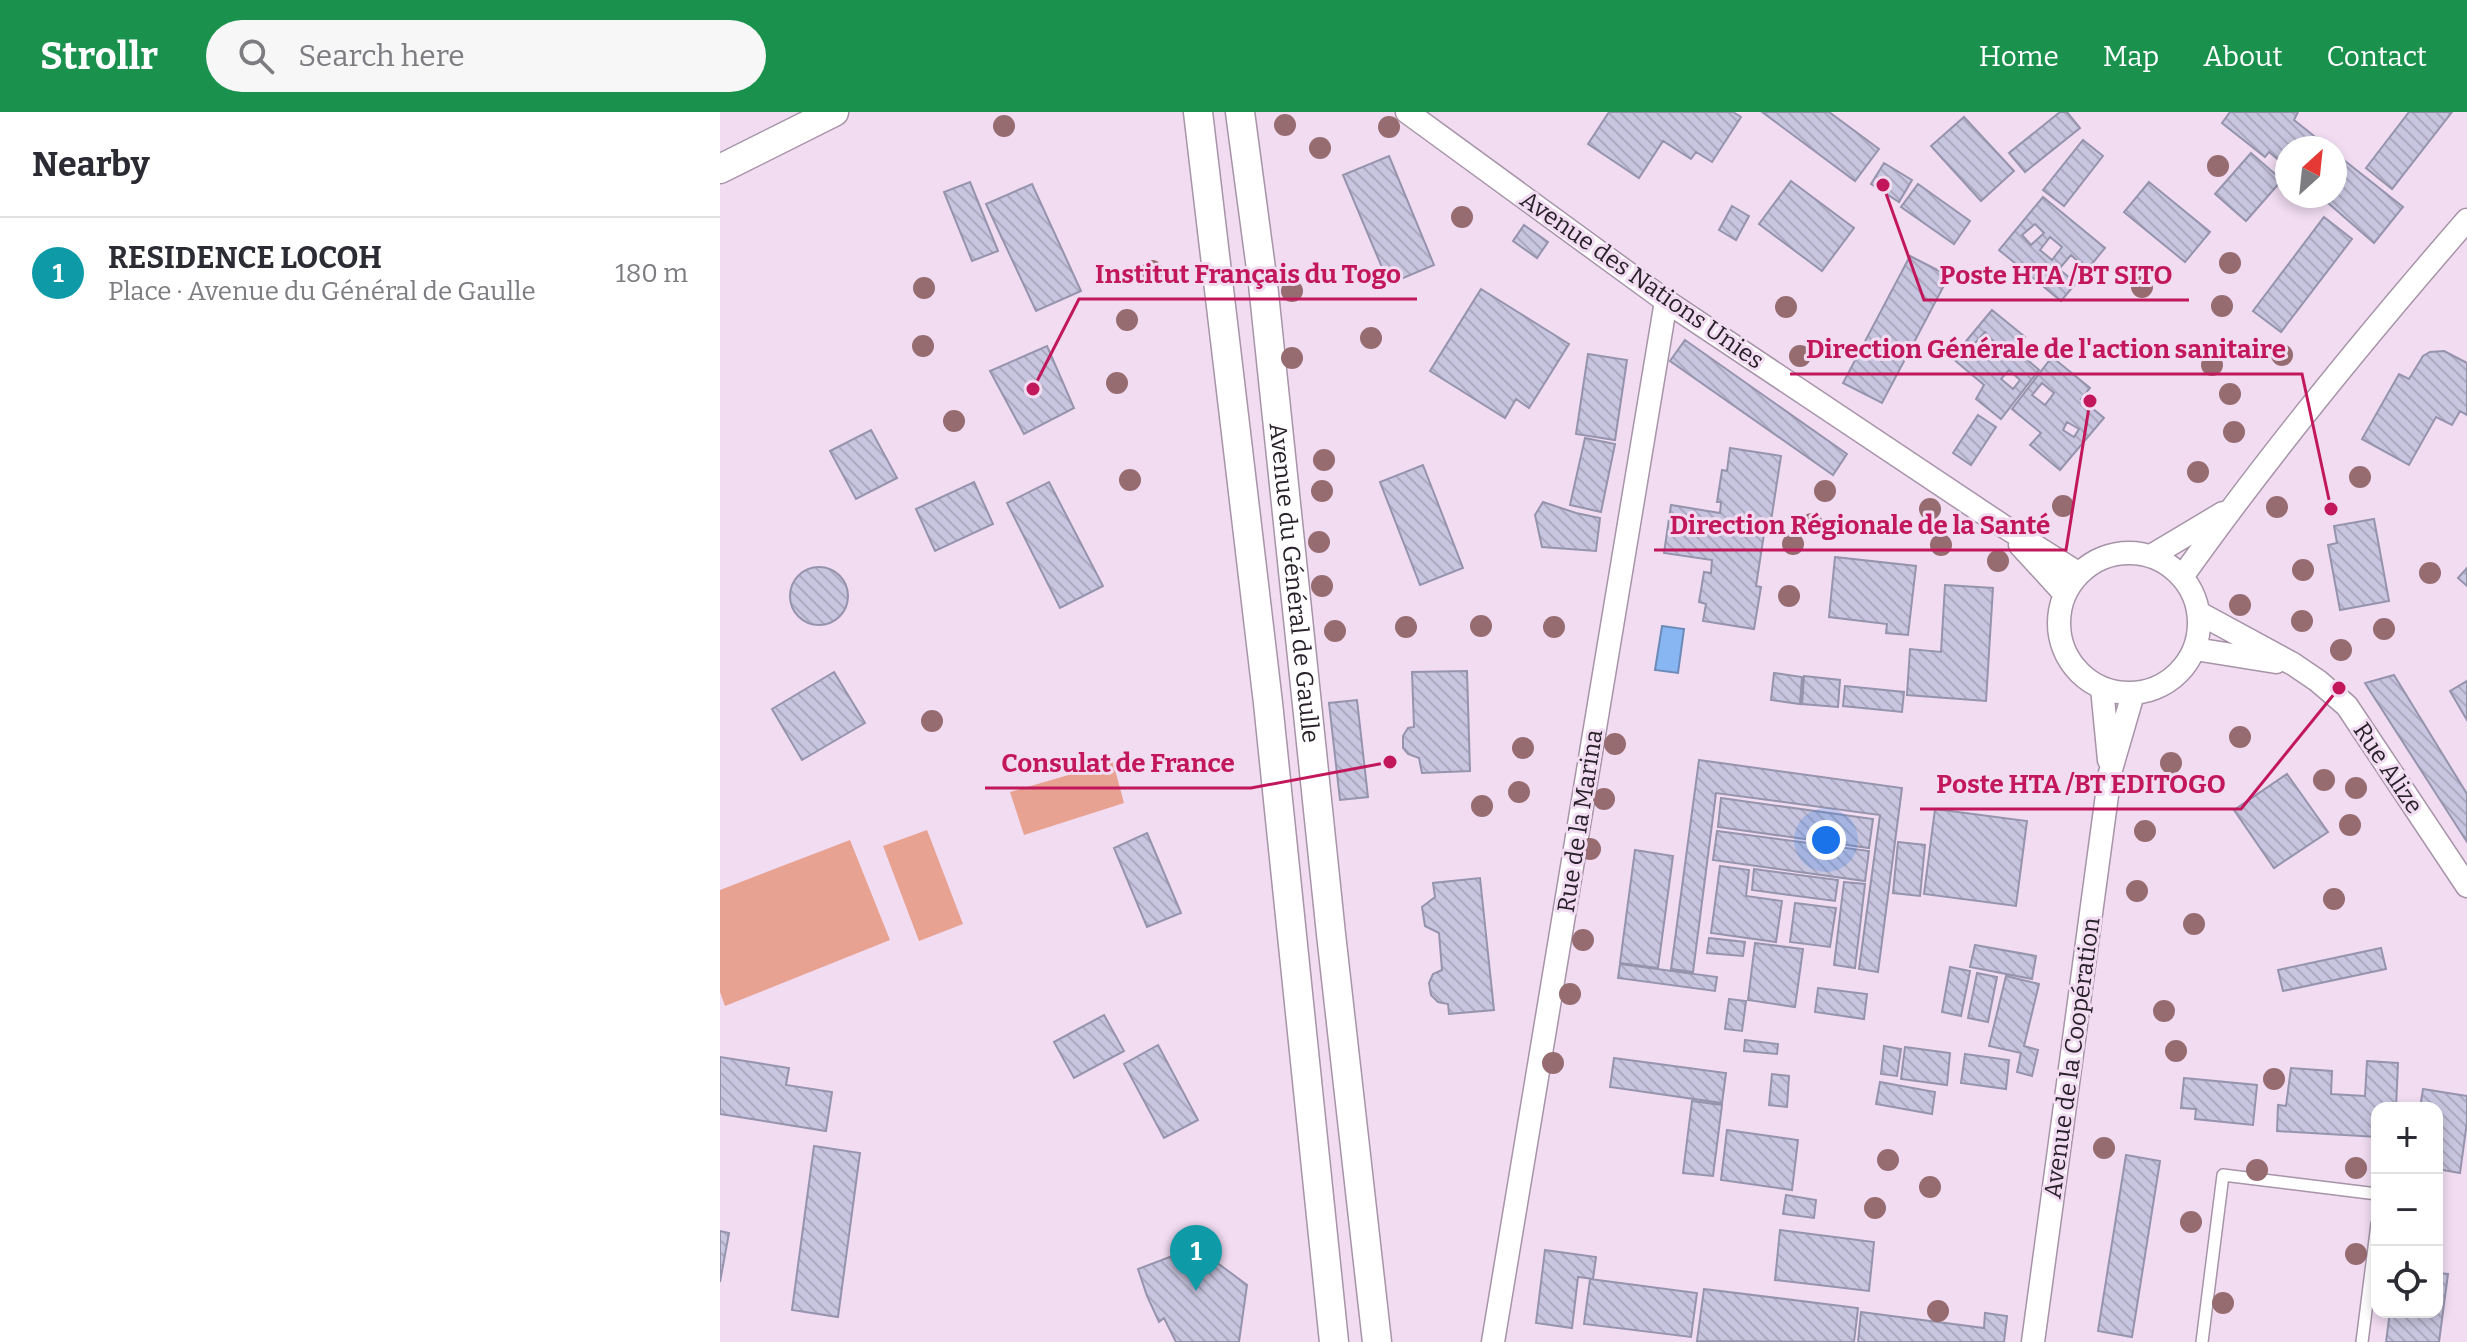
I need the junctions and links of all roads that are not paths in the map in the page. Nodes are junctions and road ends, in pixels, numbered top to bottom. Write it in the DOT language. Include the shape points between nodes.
graph roads {
  1 [pos="834,112"];
  2 [pos="1198,112"];
  3 [pos="1240,112"];
  4 [pos="1407,112"];
  5 [pos="720,169"];
  6 [pos="2467,220"];
  7 [pos="1666,301"];
  8 [pos="2231,508"];
  9 [pos="2000,524"];
  10 [pos="2151,556"];
  11 [pos="2078,573"];
  12 [pos="2182,577"];
  13 [pos="2064,593"];
  14 [pos="2199,613"];
  15 [pos="2195,649"];
  16 [pos="2293,664"];
  17 [pos="2102,688"];
  18 [pos="2133,694"];
  19 [pos="1306,696"];
  20 [pos="1268,703"];
  21 [pos="2110,773"];
  22 [pos="1314,774"];
  23 [pos="1275,780"];
  24 [pos="2467,886"];
  25 [pos="2371,1193"];
  26 [pos="2374,1246"];
  27 [pos="1334,1342"];
  28 [pos="1377,1342"];
  29 [pos="1493,1342"];
  30 [pos="2033,1342"];
  31 [pos="2202,1342"];
  32 [pos="2362,1342"];
  1 -- 5 [label="street"];
  2 -- 20 [label="street, Avenue du Général de Gaulle"];
  3 -- 19 [label="street, Avenue du Général de Gaulle"];
  4 -- 7 [label="street, Avenue des Nations Unies"];
  6 -- 8 [label="street"];
  7 -- 9 [label="street, Avenue des Nations Unies"];
  7 -- 29 [label="street, Rue de la Marina"];
  8 -- 10 [label="street"];
  8 -- 12 [label="street"];
  9 -- 11 [label="street, Avenue des Nations Unies"];
  9 -- 13 [label="street, Avenue des Nations Unies"];
  10 -- 11 [label="street" via="2112,554"];
  10 -- 12 [label="street"];
  11 -- 13 [label="street"];
  12 -- 14 [label="street"];
  13 -- 17 [label="street" via="2058,630 2063,648 2078,672"];
  14 -- 15 [label="street"];
  14 -- 16 [label="street, Rue Alize"];
  15 -- 16 [label="street, Rue Alize"];
  15 -- 18 [label="street" via="2171,680"];
  16 -- 24 [label="street, Rue Alize" via="2347,706"];
  17 -- 18 [label="street"];
  17 -- 21 [label="street, Avenue de la Coopération"];
  18 -- 21 [label="street, Avenue de la Coopération"];
  19 -- 20 [label="street"];
  19 -- 22 [label="street, Avenue du Général de Gaulle"];
  20 -- 23 [label="street, Avenue du Général de Gaulle"];
  21 -- 30 [label="street, Avenue de la Coopération"];
  22 -- 23 [label="street"];
  22 -- 28 [label="street, Avenue du Général de Gaulle"];
  23 -- 27 [label="street, Avenue du Général de Gaulle"];
  25 -- 31 [label="lane" via="2223,1175"];
  26 -- 32 [label="lane"];
}
